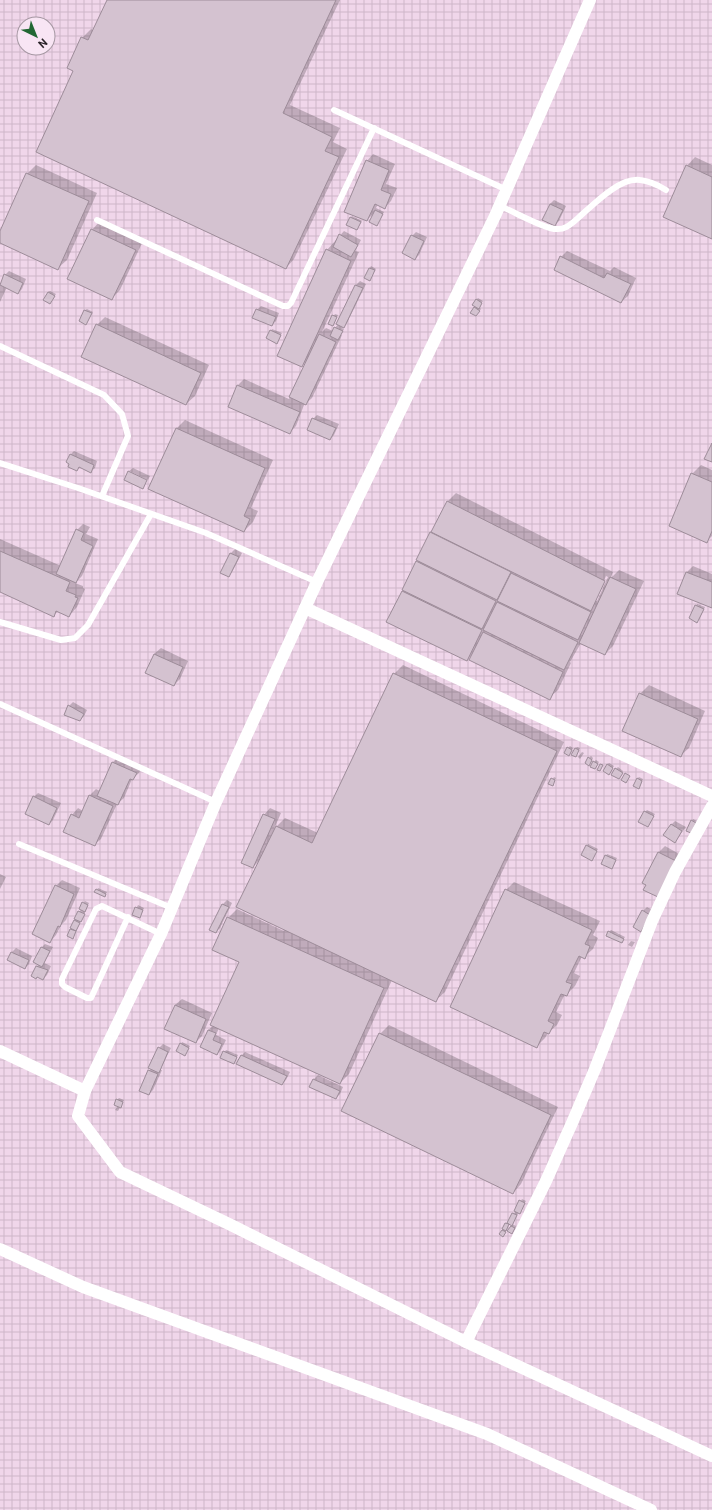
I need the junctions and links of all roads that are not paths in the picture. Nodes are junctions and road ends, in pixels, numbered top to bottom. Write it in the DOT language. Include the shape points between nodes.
graph roads {
  1 [pos="590,0"];
  2 [pos="334,110"];
  3 [pos="374,128"];
  4 [pos="506,190"];
  5 [pos="666,190"];
  6 [pos="500,206"];
  7 [pos="97,220"];
  8 [pos="0,346"];
  9 [pos="0,463"];
  10 [pos="102,496"];
  11 [pos="151,514"];
  12 [pos="317,582"];
  13 [pos="305,608"];
  14 [pos="0,622"];
  15 [pos="0,704"];
  16 [pos="712,796"];
  17 [pos="216,802"];
  18 [pos="712,806"];
  19 [pos="19,844"];
  20 [pos="172,908"];
  21 [pos="128,917"];
  22 [pos="161,934"];
  23 [pos="0,1051"];
  24 [pos="85,1091"];
  25 [pos="0,1249"];
  26 [pos="466,1342"];
  27 [pos="712,1456"];
  28 [pos="651,1510"];
  1 -- 4 [label="street"];
  2 -- 3 [label="lane"];
  3 -- 4 [label="lane"];
  3 -- 7 [label="lane" via="288,306 283,306"];
  4 -- 6 [label="street"];
  5 -- 6 [label="lane" via="638,179 626,182 605,194 571,225 562,229 547,227"];
  6 -- 12 [label="street"];
  8 -- 10 [label="lane" via="104,395 122,414 128,436"];
  9 -- 10 [label="lane"];
  10 -- 11 [label="lane"];
  11 -- 12 [label="lane" via="206,533"];
  11 -- 14 [label="lane" via="88,625 75,638 61,640"];
  12 -- 13 [label="street"];
  13 -- 16 [label="street"];
  13 -- 17 [label="street"];
  15 -- 17 [label="lane"];
  17 -- 20 [label="street"];
  18 -- 26 [label="street" via="675,872 652,921 572,1123"];
  19 -- 20 [label="lane"];
  20 -- 22 [label="street"];
  21 -- 21 [label="lane" via="91,998 65,987 62,979 96,909 102,906"];
  21 -- 22 [label="lane"];
  22 -- 24 [label="street"];
  23 -- 24 [label="street"];
  24 -- 26 [label="street" via="78,1116 120,1172"];
  25 -- 28 [label="street" via="83,1287 488,1434"];
  26 -- 27 [label="street"];
}
